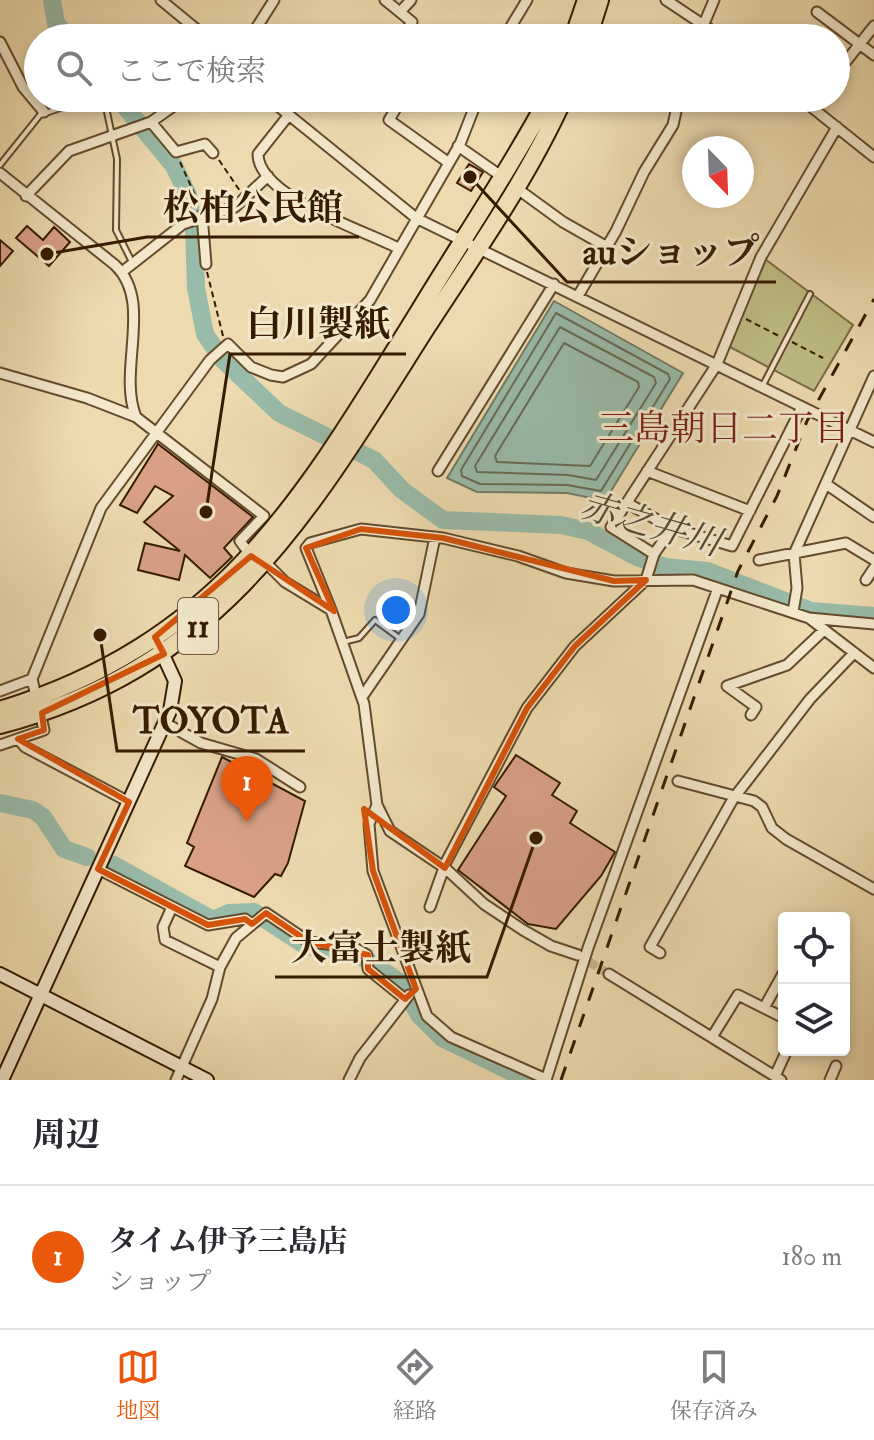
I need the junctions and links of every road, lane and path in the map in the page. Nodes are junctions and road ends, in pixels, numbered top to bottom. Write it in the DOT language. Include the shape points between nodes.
graph roads {
  1 [pos="161,0"];
  2 [pos="385,0"];
  3 [pos="411,0"];
  4 [pos="527,0"];
  5 [pos="586,0"];
  6 [pos="600,0"];
  7 [pos="666,0"];
  8 [pos="714,0"];
  9 [pos="270,2"];
  10 [pos="400,12"];
  11 [pos="817,12"];
  12 [pos="703,22"];
  13 [pos="190,24"];
  14 [pos="258,24"];
  15 [pos="411,24"];
  16 [pos="512,24"];
  17 [pos="578,24"];
  18 [pos="592,24"];
  19 [pos="706,24"];
  20 [pos="834,24"];
  21 [pos="874,26"];
  22 [pos="850,35"];
  23 [pos="0,42"];
  24 [pos="863,44"];
  25 [pos="874,55"];
  26 [pos="850,58"];
  27 [pos="24,88"];
  28 [pos="44,112"];
  29 [pos="107,112"];
  30 [pos="165,112"];
  31 [pos="284,112"];
  32 [pos="395,112"];
  33 [pos="472,112"];
  34 [pos="540,112"];
  35 [pos="556,112"];
  36 [pos="676,112"];
  37 [pos="820,112"];
  38 [pos="288,116"];
  39 [pos="151,122"];
  40 [pos="837,127"];
  41 [pos="113,138"];
  42 [pos="458,146"];
  43 [pos="174,151"];
  44 [pos="213,153"];
  45 [pos="874,157"];
  46 [pos="449,163"];
  47 [pos="0,165"];
  48 [pos="0,173"];
  49 [pos="268,176"];
  50 [pos="501,176"];
  51 [pos="515,187"];
  52 [pos="26,196"];
  53 [pos="247,198"];
  54 [pos="202,215"];
  55 [pos="416,218"];
  56 [pos="462,240"];
  57 [pos="607,247"];
  58 [pos="398,248"];
  59 [pos="478,248"];
  60 [pos="133,264"];
  61 [pos="206,264"];
  62 [pos="122,272"];
  63 [pos="554,284"];
  64 [pos="810,294"];
  65 [pos="578,296"];
  66 [pos="222,348"];
  67 [pos="717,364"];
  68 [pos="0,373"];
  69 [pos="874,376"];
  70 [pos="762,387"];
  71 [pos="802,407"];
  72 [pos="136,417"];
  73 [pos="358,423"];
  74 [pos="157,431"];
  75 [pos="852,431"];
  76 [pos="874,442"];
  77 [pos="438,471"];
  78 [pos="647,471"];
  79 [pos="826,484"];
  80 [pos="627,503"];
  81 [pos="750,511"];
  82 [pos="874,517"];
  83 [pos="672,528"];
  84 [pos="435,537"];
  85 [pos="794,554"];
  86 [pos="653,556"];
  87 [pos="873,556"];
  88 [pos="258,559"];
  89 [pos="759,560"];
  90 [pos="874,568"];
  91 [pos="647,575"];
  92 [pos="866,580"];
  93 [pos="718,588"];
  94 [pos="331,610"];
  95 [pos="794,610"];
  96 [pos="809,618"];
  97 [pos="874,624"];
  98 [pos="824,630"];
  99 [pos="155,637"];
  100 [pos="343,642"];
  101 [pos="404,642"];
  102 [pos="854,653"];
  103 [pos="164,654"];
  104 [pos="874,668"];
  105 [pos="32,679"];
  106 [pos="0,691"];
  107 [pos="362,697"];
  108 [pos="39,705"];
  109 [pos="0,710"];
  110 [pos="751,715"];
  111 [pos="165,723"];
  112 [pos="0,725"];
  113 [pos="18,739"];
  114 [pos="0,745"];
  115 [pos="678,781"];
  116 [pos="300,787"];
  117 [pos="737,796"];
  118 [pos="129,802"];
  119 [pos="377,805"];
  120 [pos="445,868"];
  121 [pos="98,869"];
  122 [pos="874,889"];
  123 [pos="172,907"];
  124 [pos="430,907"];
  125 [pos="257,920"];
  126 [pos="660,953"];
  127 [pos="578,955"];
  128 [pos="220,967"];
  129 [pos="0,974"];
  130 [pos="609,974"];
  131 [pos="778,983"];
  132 [pos="415,990"];
  133 [pos="41,993"];
  134 [pos="406,999"];
  135 [pos="764,1008"];
  136 [pos="778,1015"];
  137 [pos="712,1037"];
  138 [pos="785,1056"];
  139 [pos="836,1066"];
  140 [pos="182,1067"];
  141 [pos="778,1078"];
  142 [pos="546,1079"];
  143 [pos="2,1080"];
  144 [pos="176,1080"];
  145 [pos="207,1080"];
  146 [pos="349,1080"];
  147 [pos="830,1080"];
  1 -- 13 [label="street"];
  2 -- 10 [label="street"];
  3 -- 10 [label="street"];
  4 -- 16 [label="street"];
  5 -- 17 [label="highway"];
  6 -- 18 [label="highway"];
  7 -- 12 [label="street"];
  8 -- 12 [label="street"];
  9 -- 14 [label="street"];
  10 -- 15 [label="street"];
  11 -- 20 [label="street"];
  12 -- 19 [label="street"];
  21 -- 24 [label="street"];
  22 -- 24 [label="street"];
  23 -- 27 [label="street"];
  24 -- 25 [label="street"];
  24 -- 26 [label="street"];
  28 -- 47 [label="lane"];
  29 -- 41 [label="lane"];
  30 -- 39 [label="street"];
  31 -- 38 [label="street"];
  32 -- 46 [label="street" via="389,120 402,136"];
  33 -- 42 [label="street"];
  34 -- 50 [label="highway, 11"];
  35 -- 51 [label="highway, 11"];
  36 -- 57 [label="street"];
  37 -- 40 [label="street"];
  38 -- 49 [label="street" via="258,154"];
  38 -- 55 [label="street"];
  39 -- 41 [label="street"];
  39 -- 43 [label="street"];
  40 -- 45 [label="street"];
  40 -- 67 [label="street" via="761,257"];
  41 -- 52 [label="street" via="69,151"];
  41 -- 60 [label="lane" via="116,230"];
  42 -- 46 [label="street"];
  42 -- 50 [label="street"];
  43 -- 44 [label="street" via="205,144"];
  43 -- 54 [label="path" via="194,185"];
  44 -- 53 [label="path"];
  46 -- 55 [label="street"];
  48 -- 52 [label="street"];
  49 -- 53 [label="street"];
  49 -- 58 [label="street" via="318,213"];
  50 -- 56 [label="highway, 11"];
  51 -- 57 [label="street"];
  51 -- 59 [label="highway, 11"];
  52 -- 62 [label="street"];
  53 -- 54 [label="street" via="235,207"];
  54 -- 60 [label="street"];
  54 -- 61 [label="street"];
  55 -- 56 [label="street"];
  55 -- 58 [label="street"];
  56 -- 59 [label="street"];
  56 -- 73 [label="highway, 11"];
  57 -- 65 [label="street"];
  58 -- 66 [label="street" via="370,300 297,373 283,377 251,367"];
  59 -- 63 [label="street"];
  59 -- 73 [label="highway, 11"];
  60 -- 62 [label="street"];
  61 -- 66 [label="path"];
  62 -- 72 [label="street" via="133,295 130,388"];
  63 -- 65 [label="street"];
  63 -- 77 [label="street"];
  64 -- 70 [label="lane"];
  65 -- 67 [label="street"];
  66 -- 74 [label="street"];
  67 -- 70 [label="street"];
  67 -- 78 [label="street"];
  68 -- 72 [label="street"];
  69 -- 75 [label="street"];
  70 -- 71 [label="street"];
  71 -- 75 [label="street"];
  71 -- 81 [label="street"];
  72 -- 74 [label="street"];
  73 -- 88 [label="highway, 11"];
  74 -- 88 [label="street" via="264,516 240,541"];
  74 -- 105 [label="street" via="101,508"];
  75 -- 76 [label="street"];
  75 -- 79 [label="street"];
  78 -- 80 [label="street"];
  78 -- 81 [label="street"];
  79 -- 82 [label="street"];
  79 -- 85 [label="street"];
  80 -- 83 [label="street"];
  80 -- 86 [label="street" via="611,527"];
  81 -- 83 [label="street" via="732,546"];
  83 -- 86 [label="street"];
  84 -- 91 [label="street" via="566,573 614,581"];
  84 -- 94 [label="street" via="361,529 310,543 306,548"];
  84 -- 101 [label="street" via="419,614"];
  85 -- 87 [label="street" via="846,543"];
  85 -- 89 [label="street"];
  85 -- 95 [label="street"];
  86 -- 91 [label="street"];
  88 -- 94 [label="street"];
  88 -- 99 [label="highway, 11"];
  88 -- 103 [label="highway, 11" via="236,595"];
  90 -- 92 [label="street"];
  91 -- 93 [label="street"];
  91 -- 120 [label="street" via="575,646 527,708"];
  93 -- 95 [label="street"];
  93 -- 142 [label="street"];
  94 -- 100 [label="street"];
  95 -- 96 [label="street"];
  96 -- 97 [label="street"];
  96 -- 98 [label="street"];
  98 -- 102 [label="street"];
  98 -- 110 [label="street" via="787,665 727,686 756,707"];
  99 -- 103 [label="street"];
  99 -- 108 [label="highway, 11"];
  100 -- 101 [label="lane" via="359,638 375,620"];
  100 -- 107 [label="street"];
  101 -- 107 [label="street"];
  102 -- 104 [label="street"];
  102 -- 117 [label="street" via="810,699"];
  103 -- 108 [label="highway, 11" via="86,696"];
  103 -- 111 [label="street" via="175,694"];
  105 -- 106 [label="street"];
  105 -- 108 [label="street"];
  107 -- 119 [label="street"];
  108 -- 109 [label="highway, 11"];
  108 -- 112 [label="highway, 11"];
  108 -- 113 [label="street" via="44,730"];
  111 -- 116 [label="street" via="201,743 256,759"];
  111 -- 118 [label="street"];
  113 -- 114 [label="street"];
  113 -- 118 [label="street"];
  115 -- 117 [label="street"];
  117 -- 122 [label="street" via="762,807 772,828 786,839"];
  117 -- 126 [label="street" via="650,947"];
  118 -- 121 [label="street"];
  119 -- 120 [label="street" via="390,831"];
  119 -- 132 [label="street" via="369,824 373,871"];
  120 -- 124 [label="street"];
  120 -- 127 [label="street" via="523,930"];
  121 -- 123 [label="street"];
  121 -- 133 [label="street"];
  123 -- 125 [label="street" via="208,925"];
  123 -- 128 [label="street" via="163,927 165,940"];
  125 -- 128 [label="street" via="236,938"];
  125 -- 134 [label="street" via="309,942 353,947"];
  128 -- 140 [label="street"];
  129 -- 133 [label="street"];
  130 -- 137 [label="street"];
  131 -- 135 [label="street"];
  132 -- 134 [label="street"];
  132 -- 142 [label="street" via="427,1016 451,1037"];
  133 -- 140 [label="street"];
  133 -- 143 [label="street"];
  134 -- 146 [label="street"];
  135 -- 136 [label="street"];
  135 -- 137 [label="street" via="738,995"];
  137 -- 141 [label="street"];
  138 -- 141 [label="street"];
  139 -- 147 [label="street"];
  140 -- 144 [label="street"];
  140 -- 145 [label="street"];
}
